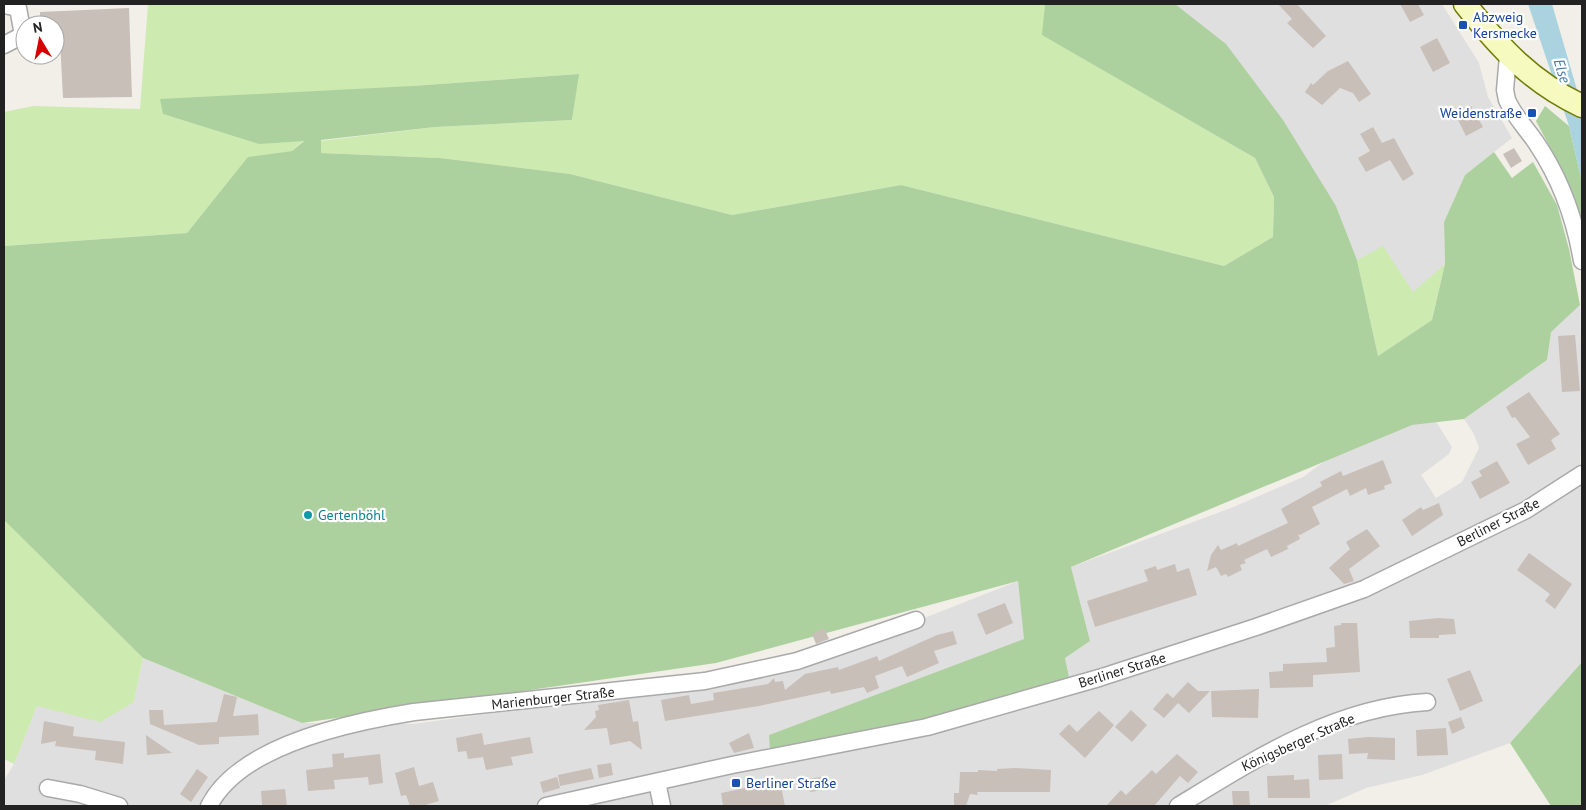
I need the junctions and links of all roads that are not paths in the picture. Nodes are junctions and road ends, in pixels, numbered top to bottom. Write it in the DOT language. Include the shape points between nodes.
graph roads {
  1 [pos="1465,4"];
  2 [pos="1508,56"];
  3 [pos="1582,106"];
  4 [pos="1582,261"];
  5 [pos="1582,474"];
  6 [pos="916,620"];
  7 [pos="1428,702"];
  8 [pos="657,782"];
  9 [pos="48,788"];
  10 [pos="119,806"];
  11 [pos="209,806"];
  12 [pos="546,806"];
  13 [pos="662,806"];
  14 [pos="1178,806"];
  1 -- 2 [label="street"];
  2 -- 3 [label="street" via="1541,84"];
  2 -- 4 [label="street" via="1507,100 1546,158 1562,190 1574,220"];
  5 -- 8 [label="street, Berliner Straße" via="1526,510 1364,589 1256,627 1099,678 928,727"];
  6 -- 11 [label="street, Marienburger Straße" via="797,660 705,681 368,719 285,746 252,762 229,779"];
  7 -- 14 [label="street, Königsberger Straße" via="1372,710 1324,727 1246,764"];
  8 -- 12 [label="street, Berliner Straße"];
  8 -- 13 [label="street"];
  9 -- 10 [label="street"];
}
